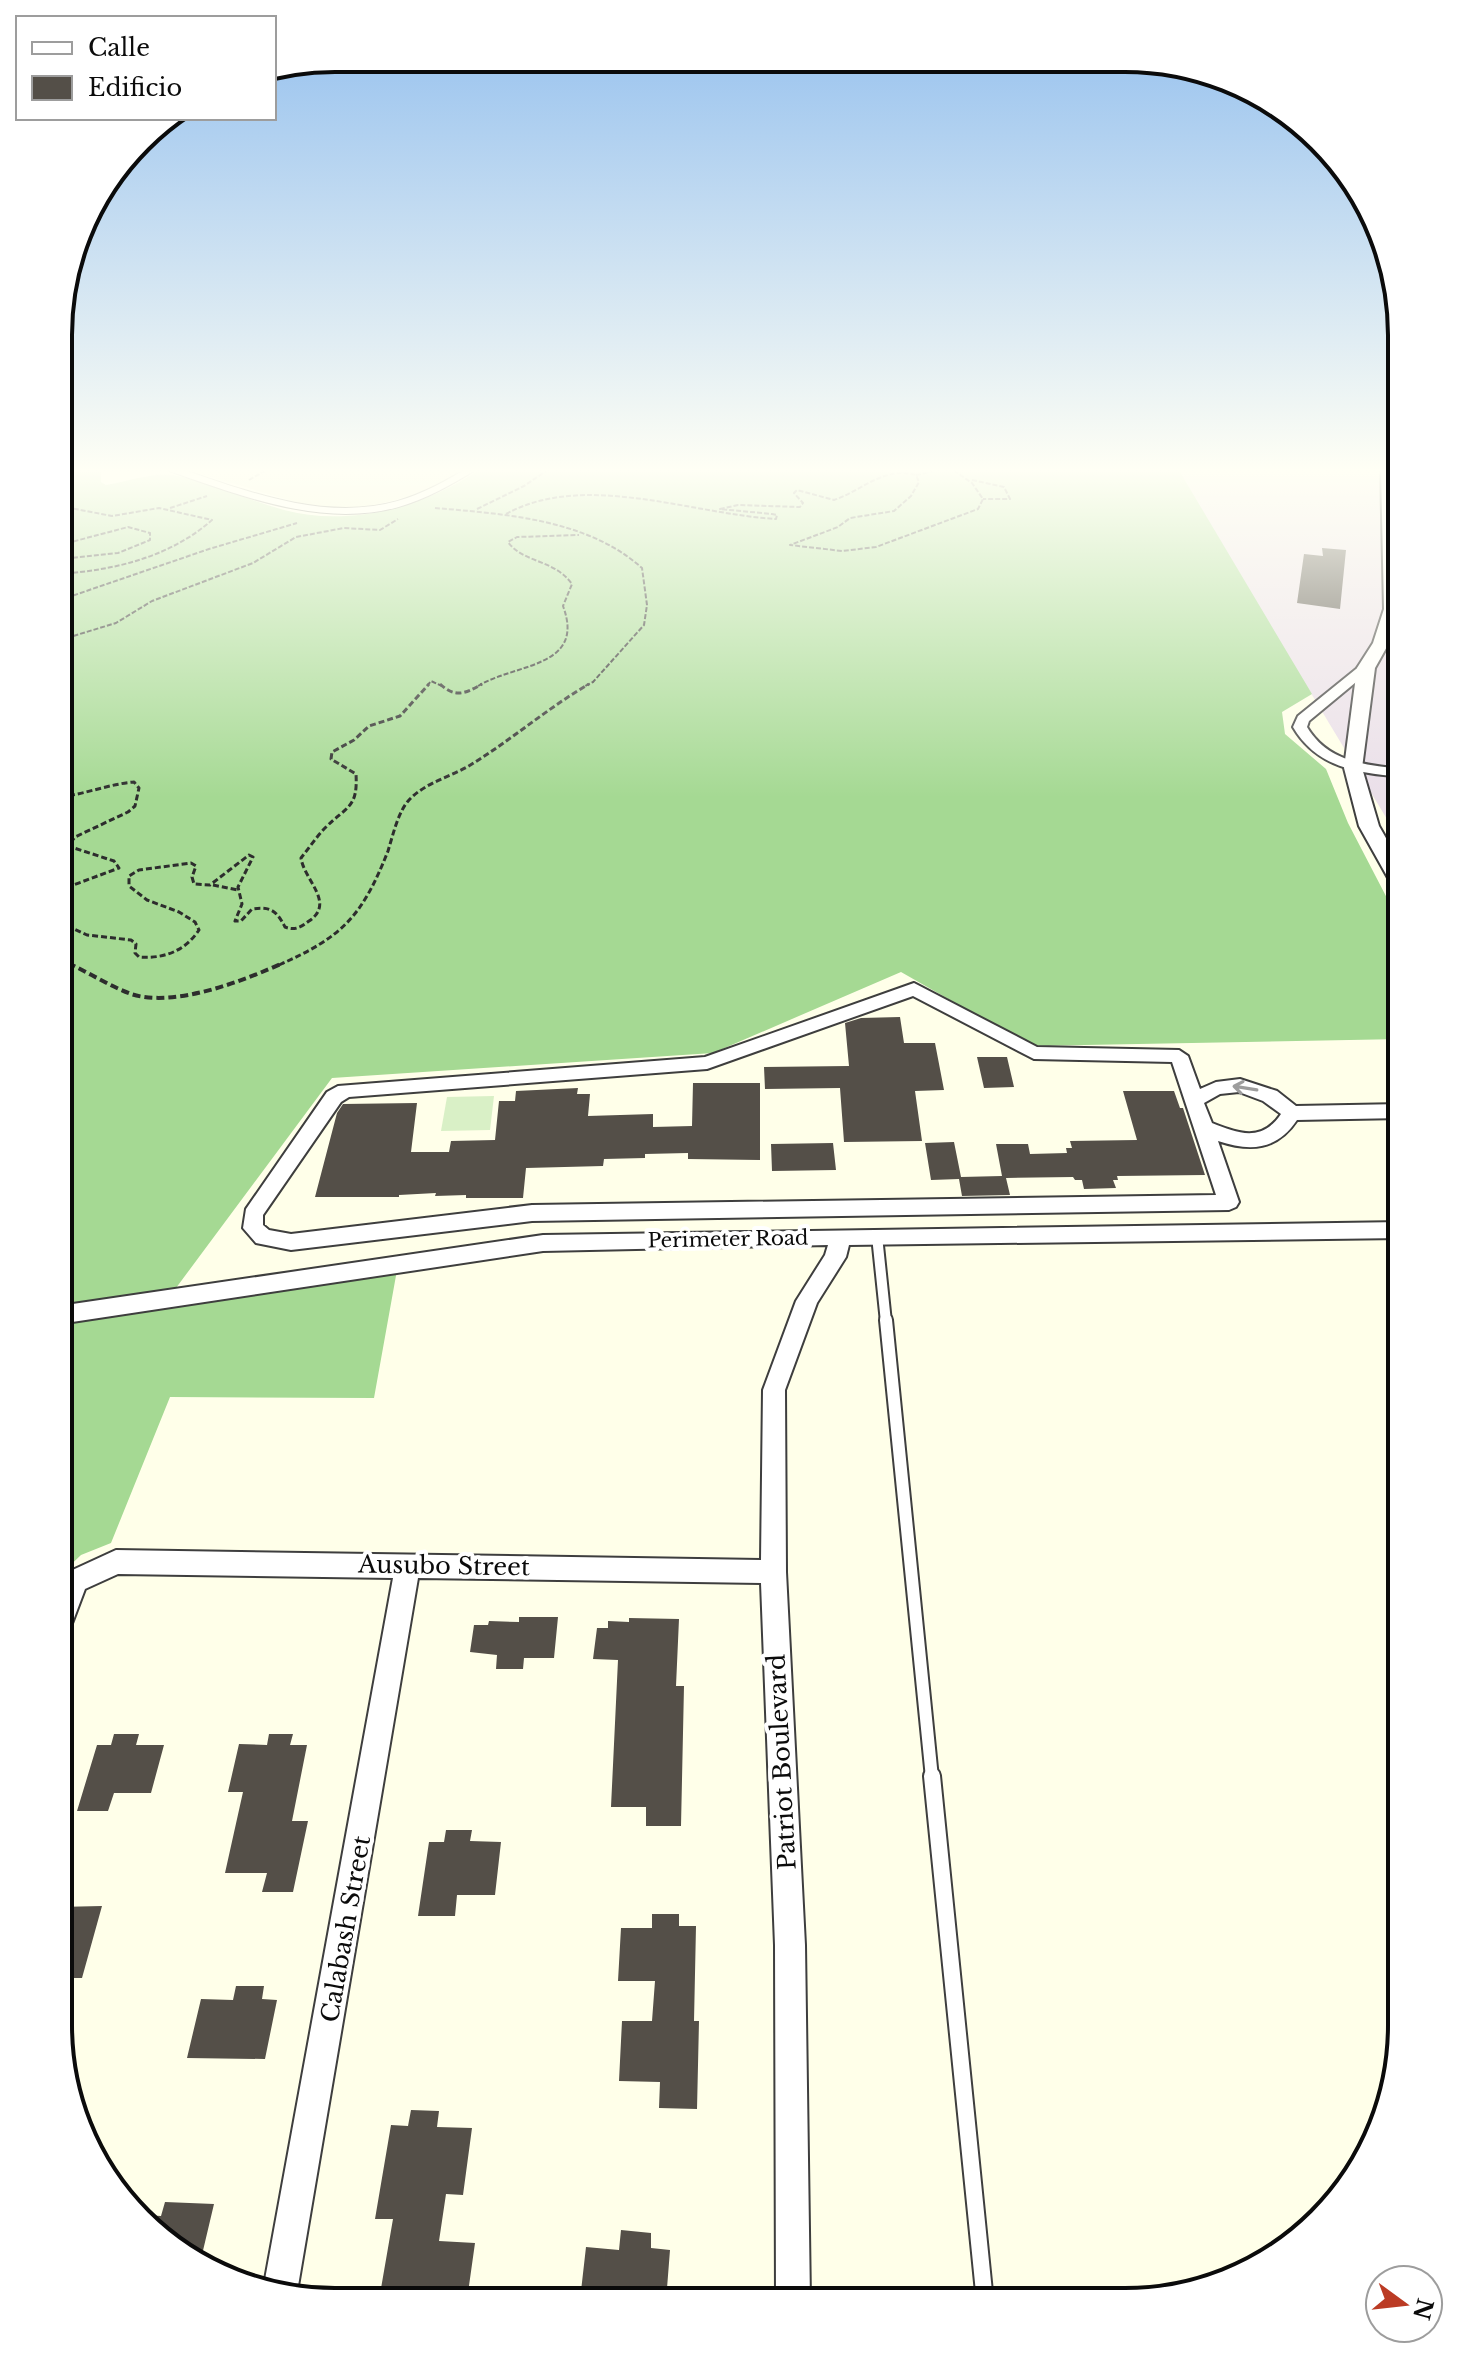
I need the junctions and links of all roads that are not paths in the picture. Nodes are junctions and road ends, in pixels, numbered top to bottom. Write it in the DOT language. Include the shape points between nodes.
graph roads {
  1 [pos="1388,622"];
  2 [pos="1366,668"];
  3 [pos="1353,768"];
  4 [pos="1388,772"];
  5 [pos="1388,859"];
  6 [pos="1194,1100"];
  7 [pos="1388,1111"];
  8 [pos="1292,1113"];
  9 [pos="1205,1128"];
  10 [pos="1387,1230"];
  11 [pos="877,1236"];
  12 [pos="840,1237"];
  13 [pos="72,1313"];
  14 [pos="408,1565"];
  15 [pos="773,1572"];
  16 [pos="72,1589"];
  17 [pos="282,2282"];
  18 [pos="793,2288"];
  19 [pos="984,2288"];
  1 -- 2 [label="street"];
  2 -- 3 [label="street"];
  2 -- 3 [label="street" via="1300,727 1317,751"];
  3 -- 4 [label="street"];
  3 -- 5 [label="street" via="1369,826"];
  8 -- 6 [label="street, one-way" via="1262,1091 1240,1085 1216,1088"];
  6 -- 9 [label="street"];
  6 -- 9 [label="street" via="1179,1056 1034,1053 914,989 707,1063 345,1091 334,1097 253,1214 253,1228 263,1237 291,1242 532,1213 1229,1202"];
  7 -- 8 [label="street"];
  8 -- 9 [label="street" via="1281,1132 1268,1139 1234,1138"];
  10 -- 11 [label="street, Perimeter Road"];
  11 -- 12 [label="street, Perimeter Road"];
  11 -- 19 [label="lane"];
  12 -- 13 [label="street, Perimeter Road" via="543,1243"];
  12 -- 15 [label="street, Patriot Boulevard" via="835,1257 807,1301 774,1390"];
  14 -- 15 [label="street, Ausubo Street"];
  14 -- 16 [label="street, Ausubo Street" via="116,1562 75,1581"];
  14 -- 17 [label="street, Calabash Street"];
  15 -- 18 [label="street, Patriot Boulevard" via="790,1945"];
}
